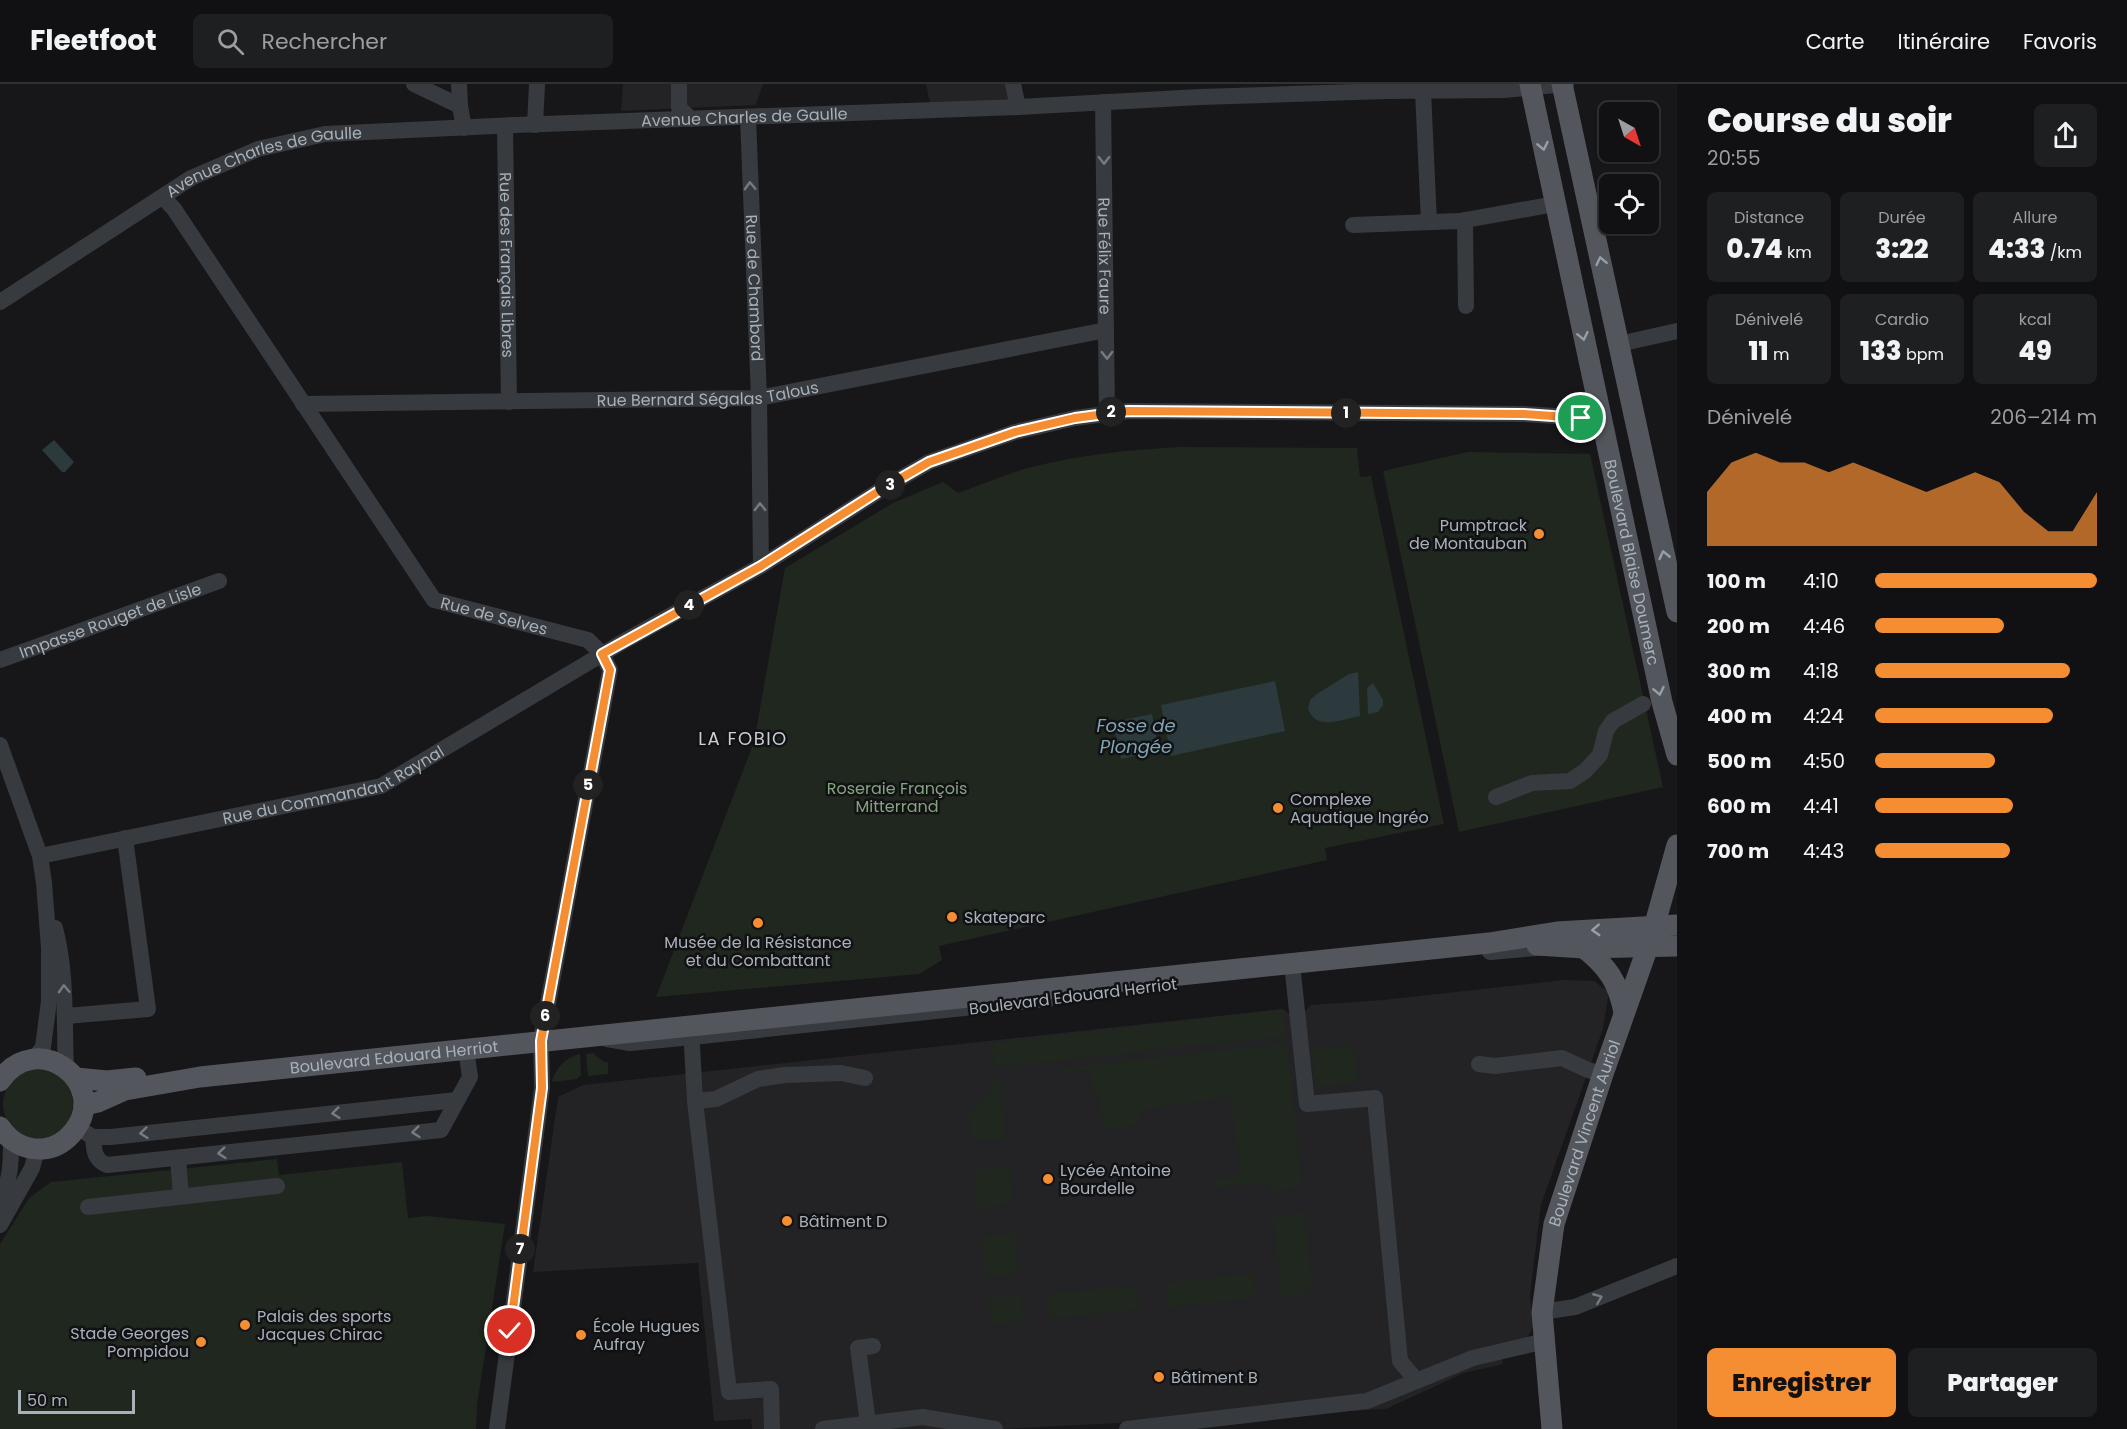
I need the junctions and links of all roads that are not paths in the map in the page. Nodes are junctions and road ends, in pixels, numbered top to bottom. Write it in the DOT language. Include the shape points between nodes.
graph roads {
  1 [pos="414,84"];
  2 [pos="459,84"];
  3 [pos="537,84"];
  4 [pos="677,84"];
  5 [pos="1013,84"];
  6 [pos="1563,84"];
  7 [pos="1531,86"];
  8 [pos="1357,88"];
  9 [pos="1199,91"];
  10 [pos="1423,92"];
  11 [pos="1103,102"];
  12 [pos="460,106"];
  13 [pos="1018,107"];
  14 [pos="748,117"];
  15 [pos="691,119"];
  16 [pos="535,124"];
  17 [pos="505,127"];
  18 [pos="464,128"];
  19 [pos="163,196"];
  20 [pos="1555,204"];
  21 [pos="1428,219"];
  22 [pos="1465,220"];
  23 [pos="1353,225"];
  24 [pos="0,302"];
  25 [pos="1466,306"];
  26 [pos="1106,330"];
  27 [pos="1677,331"];
  28 [pos="1619,344"];
  29 [pos="759,398"];
  30 [pos="509,402"];
  31 [pos="303,404"];
  32 [pos="1107,412"];
  33 [pos="1601,419"];
  34 [pos="761,566"];
  35 [pos="219,581"];
  36 [pos="1677,612"];
  37 [pos="602,654"];
  38 [pos="0,660"];
  39 [pos="1643,704"];
  40 [pos="0,746"];
  41 [pos="1677,755"];
  42 [pos="1496,797"];
  43 [pos="125,838"];
  44 [pos="1677,845"];
  45 [pos="39,856"];
  46 [pos="44,883"];
  47 [pos="1677,926"];
  48 [pos="1654,927"];
  49 [pos="1489,943"];
  50 [pos="1558,946"];
  51 [pos="1677,946"];
  52 [pos="1584,948"];
  53 [pos="1647,948"];
  54 [pos="1292,967"];
  55 [pos="1624,1012"];
  56 [pos="66,1016"];
  57 [pos="691,1032"];
  58 [pos="541,1041"];
  59 [pos="466,1049"];
  60 [pos="34,1059"];
  61 [pos="1479,1064"];
  62 [pos="71,1073"];
  63 [pos="1603,1074"];
  64 [pos="200,1077"];
  65 [pos="865,1078"];
  66 [pos="0,1080"];
  67 [pos="457,1100"];
  68 [pos="695,1101"];
  69 [pos="84,1105"];
  70 [pos="85,1132"];
  71 [pos="6,1133"];
  72 [pos="37,1149"];
  73 [pos="178,1158"];
  74 [pos="277,1186"];
  75 [pos="181,1196"];
  76 [pos="0,1200"];
  77 [pos="88,1207"];
  78 [pos="0,1225"];
  79 [pos="1677,1266"];
  80 [pos="1542,1312"];
  81 [pos="1545,1341"];
  82 [pos="873,1346"];
  83 [pos="1417,1381"];
  84 [pos="868,1423"];
  85 [pos="497,1429"];
  86 [pos="772,1429"];
  87 [pos="823,1429"];
  88 [pos="995,1429"];
  89 [pos="1127,1429"];
  90 [pos="1552,1429"];
  1 -- 12 [label="street"];
  2 -- 12 [label="street"];
  3 -- 16 [label="street"];
  4 -- 15 [label="street" via="679,108"];
  5 -- 13 [label="street"];
  6 -- 7 [label="street, Avenue Charles de Gaulle"];
  28 -- 6 [label="main road, Boulevard Blaise Doumerc, one-way"];
  7 -- 10 [label="street, Avenue Charles de Gaulle"];
  7 -- 20 [label="main road, Boulevard Blaise Doumerc, one-way"];
  8 -- 9 [label="street, Avenue Charles de Gaulle"];
  8 -- 10 [label="street, Avenue Charles de Gaulle"];
  9 -- 11 [label="street, Avenue Charles de Gaulle"];
  10 -- 21 [label="street"];
  11 -- 13 [label="street, Avenue Charles de Gaulle"];
  11 -- 26 [label="street, Rue Félix Faure, one-way"];
  12 -- 18 [label="street"];
  13 -- 14 [label="street, Avenue Charles de Gaulle"];
  14 -- 15 [label="street, Avenue Charles de Gaulle"];
  29 -- 14 [label="street, Rue de Chambord, one-way"];
  15 -- 16 [label="street, Avenue Charles de Gaulle"];
  16 -- 17 [label="street, Avenue Charles de Gaulle"];
  17 -- 18 [label="street, Avenue Charles de Gaulle"];
  17 -- 30 [label="street, Rue des Français Libres"];
  18 -- 19 [label="street, Avenue Charles de Gaulle" via="325,134 264,147 191,178"];
  19 -- 24 [label="street, Avenue Charles de Gaulle"];
  19 -- 31 [label="street, Rue de Selves"];
  20 -- 22 [label="street"];
  20 -- 33 [label="main road, Boulevard Blaise Doumerc, one-way"];
  21 -- 22 [label="street"];
  21 -- 23 [label="street"];
  22 -- 25 [label="street"];
  26 -- 29 [label="street, Rue Bernard Ségalas Talous"];
  26 -- 32 [label="street, Rue Félix Faure, one-way"];
  27 -- 28 [label="street"];
  36 -- 28 [label="main road, Boulevard Blaise Doumerc, one-way"];
  29 -- 30 [label="street, Rue Bernard Ségalas Talous"];
  34 -- 29 [label="street, Rue de Chambord, one-way"];
  30 -- 31 [label="street, Rue Bernard Ségalas Talous"];
  31 -- 37 [label="street, Rue de Selves" via="434,600 588,640"];
  32 -- 33 [label="street, Rue du Commandant Raynal" via="1524,414"];
  32 -- 34 [label="street, Rue du Commandant Raynal" via="1015,432 929,462"];
  33 -- 41 [label="main road, Boulevard Blaise Doumerc, one-way"];
  34 -- 37 [label="street, Rue du Commandant Raynal"];
  35 -- 38 [label="street, Impasse Rouget de Lisle"];
  37 -- 43 [label="street, Rue du Commandant Raynal" via="381,786"];
  37 -- 58 [label="street" via="610,670"];
  39 -- 42 [label="street" via="1613,721 1600,755 1570,781 1532,783"];
  40 -- 45 [label="street"];
  43 -- 45 [label="street, Rue du Commandant Raynal"];
  43 -- 56 [label="street" via="148,1009"];
  44 -- 48 [label="main road, Boulevard Vincent Auriol"];
  45 -- 46 [label="street"];
  56 -- 46 [label="street, one-way" via="61,951"];
  46 -- 60 [label="street" via="49,1001 43,1047"];
  47 -- 48 [label="main road, Boulevard Edouard Herriot"];
  48 -- 49 [label="main road, Boulevard Edouard Herriot, one-way" via="1557,932"];
  48 -- 53 [label="main road, Boulevard Vincent Auriol"];
  49 -- 50 [label="main road, Boulevard Edouard Herriot"];
  49 -- 54 [label="main road, Boulevard Edouard Herriot" via="1389,952"];
  50 -- 52 [label="main road, Boulevard Edouard Herriot"];
  50 -- 54 [label="street, Boulevard Edouard Herriot"];
  51 -- 53 [label="main road, Boulevard Edouard Herriot"];
  52 -- 53 [label="main road, Boulevard Edouard Herriot"];
  52 -- 55 [label="main road" via="1614,980"];
  53 -- 55 [label="main road, Boulevard Vincent Auriol"];
  54 -- 57 [label="main road, Boulevard Edouard Herriot"];
  54 -- 83 [label="street" via="1307,1104 1375,1098 1400,1361"];
  55 -- 63 [label="main road, Boulevard Vincent Auriol"];
  56 -- 62 [label="street"];
  57 -- 58 [label="main road, Boulevard Edouard Herriot"];
  57 -- 68 [label="street"];
  58 -- 59 [label="main road, Boulevard Edouard Herriot"];
  58 -- 85 [label="street" via="542,1088"];
  59 -- 64 [label="main road, Boulevard Edouard Herriot"];
  59 -- 67 [label="street" via="470,1077"];
  60 -- 62 [label="main road, Boulevard Edouard Herriot" via="51,1060"];
  60 -- 66 [label="main road" via="15,1065"];
  61 -- 63 [label="street" via="1495,1066 1562,1058"];
  62 -- 64 [label="main road, Boulevard Edouard Herriot" via="107,1081 175,1074"];
  62 -- 69 [label="main road" via="82,1091"];
  63 -- 80 [label="main road, Boulevard Vincent Auriol" via="1554,1224"];
  64 -- 69 [label="main road, Boulevard Edouard Herriot" via="125,1090"];
  65 -- 68 [label="street" via="841,1073 758,1079 716,1099"];
  67 -- 70 [label="street, one-way" via="111,1137"];
  67 -- 73 [label="street, one-way" via="441,1130"];
  68 -- 86 [label="street" via="729,1392 771,1389"];
  69 -- 70 [label="main road"];
  70 -- 72 [label="main road" via="56,1146"];
  70 -- 73 [label="street" via="100,1162 107,1165"];
  71 -- 72 [label="main road" via="19,1145"];
  71 -- 76 [label="street" via="11,1167"];
  72 -- 78 [label="street" via="32,1167"];
  73 -- 75 [label="street"];
  74 -- 75 [label="street"];
  75 -- 77 [label="street"];
  80 -- 79 [label="street, one-way" via="1575,1307"];
  80 -- 81 [label="main road, Boulevard Vincent Auriol"];
  81 -- 83 [label="street" via="1473,1358"];
  81 -- 90 [label="main road, Boulevard Vincent Auriol"];
  82 -- 84 [label="street" via="858,1348"];
  83 -- 89 [label="street" via="1367,1401"];
  84 -- 87 [label="street"];
  84 -- 88 [label="street" via="923,1417"];
}
